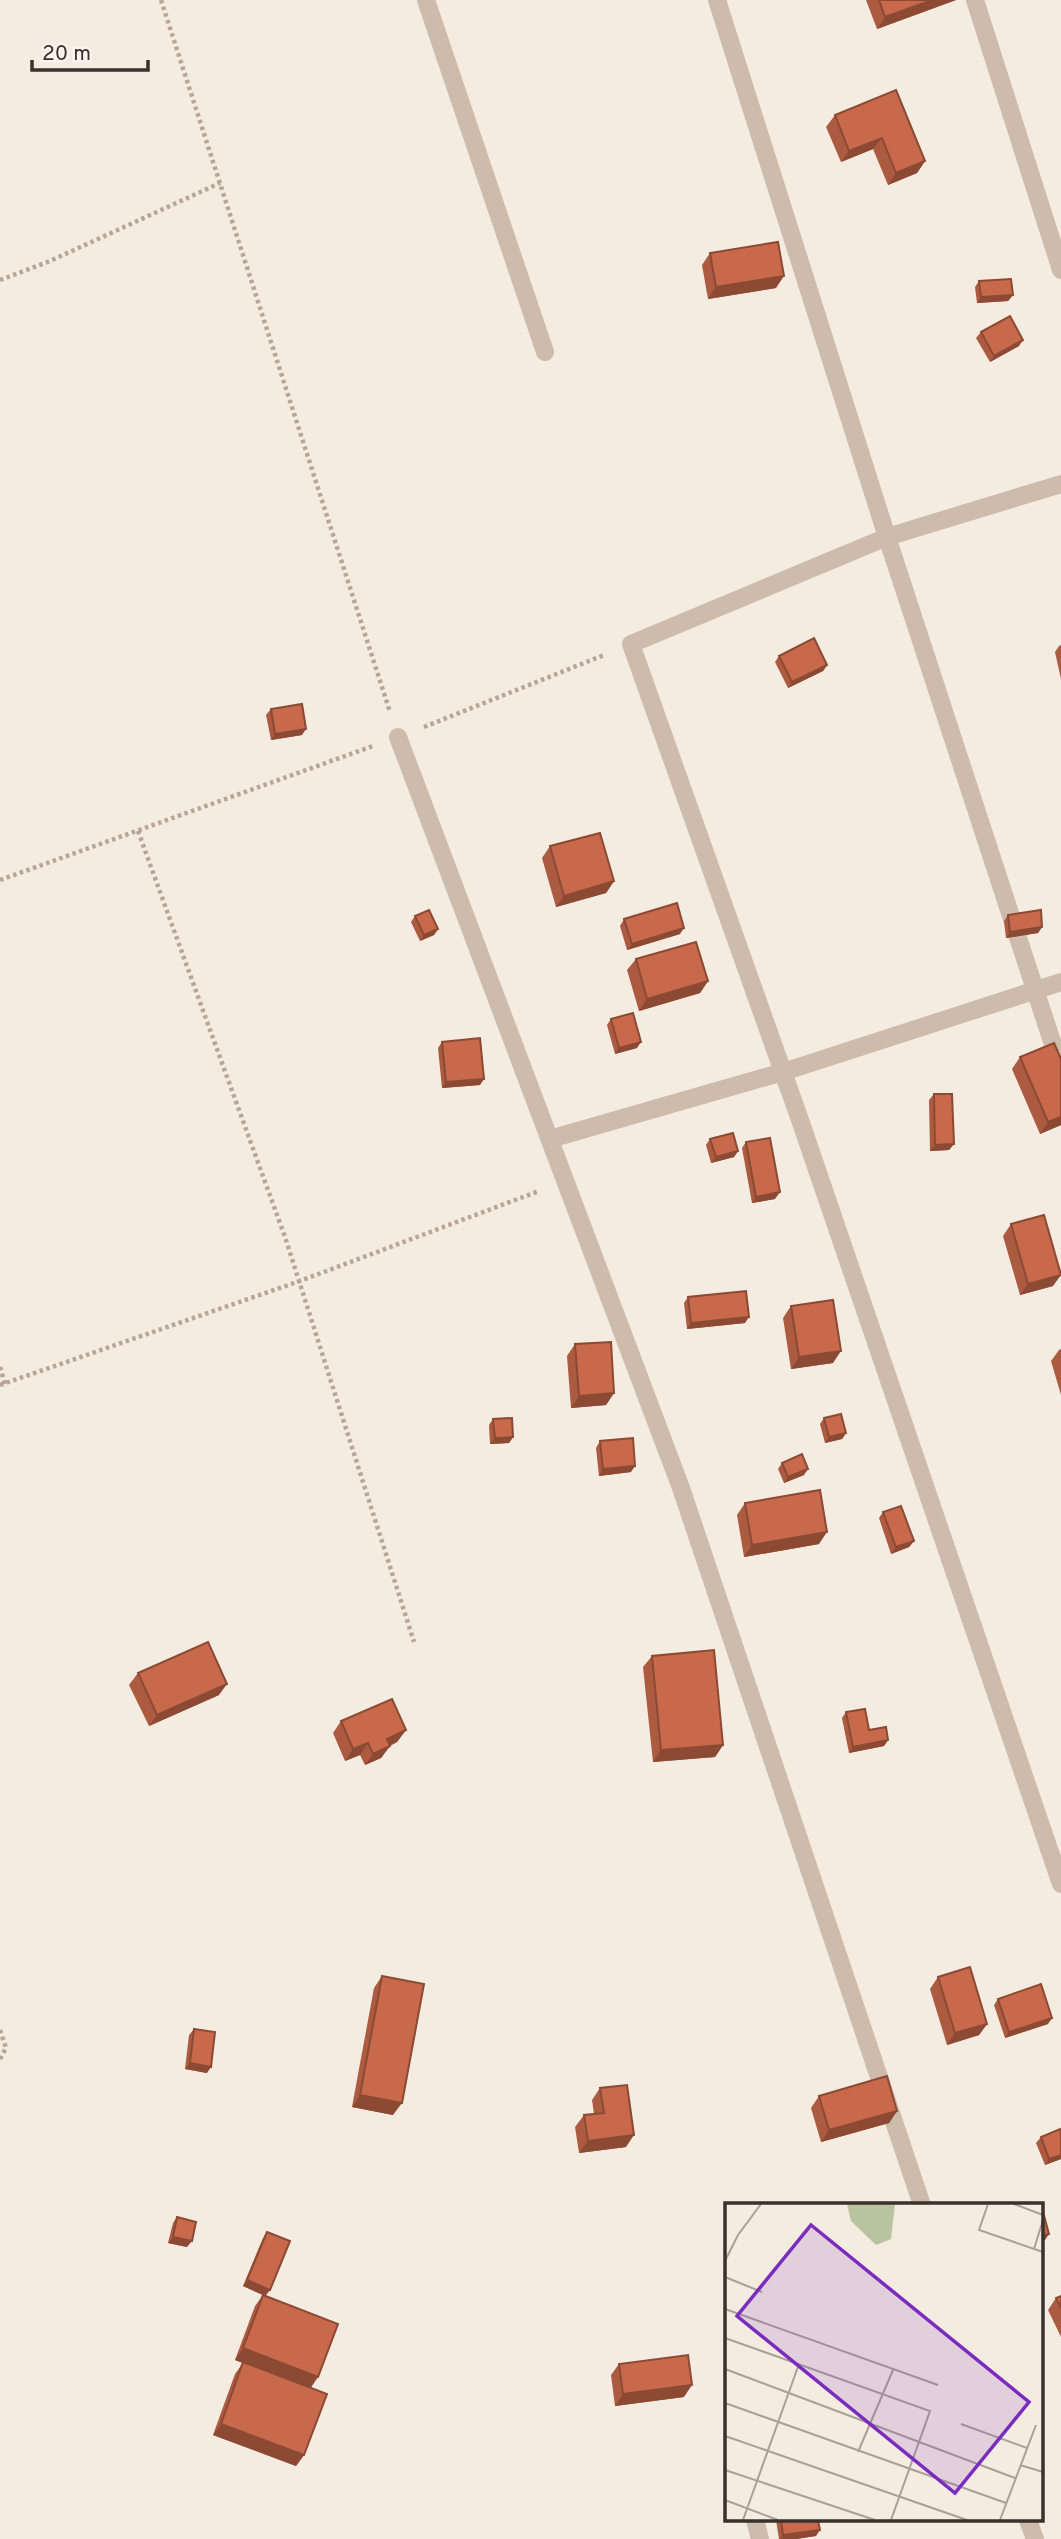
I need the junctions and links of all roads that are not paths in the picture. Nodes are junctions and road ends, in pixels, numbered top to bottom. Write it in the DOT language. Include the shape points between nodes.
graph roads {
  1 [pos="426,0"];
  2 [pos="718,0"];
  3 [pos="975,0"];
  4 [pos="1061,270"];
  5 [pos="545,352"];
  6 [pos="1061,484"];
  7 [pos="887,537"];
  8 [pos="398,737"];
  9 [pos="1061,982"];
  10 [pos="1033,989"];
  11 [pos="1061,1069"];
  12 [pos="783,1072"];
  13 [pos="550,1139"];
  14 [pos="1061,1830"];
  15 [pos="1044,1837"];
  16 [pos="1061,1884"];
  17 [pos="921,2203"];
  18 [pos="756,2522"];
  19 [pos="1029,2522"];
  20 [pos="760,2539"];
  21 [pos="1035,2539"];
  1 -- 5 [label="street"];
  2 -- 7 [label="street"];
  3 -- 4 [label="street"];
  6 -- 7 [label="street"];
  7 -- 10 [label="street"];
  7 -- 12 [label="street" via="631,644"];
  8 -- 13 [label="street"];
  9 -- 10 [label="street"];
  10 -- 11 [label="street"];
  10 -- 12 [label="street"];
  12 -- 13 [label="street"];
  12 -- 15 [label="street"];
  13 -- 17 [label="street" via="681,1488"];
  14 -- 15 [label="street"];
  15 -- 16 [label="street"];
  18 -- 20 [label="street"];
  19 -- 21 [label="street"];
}
